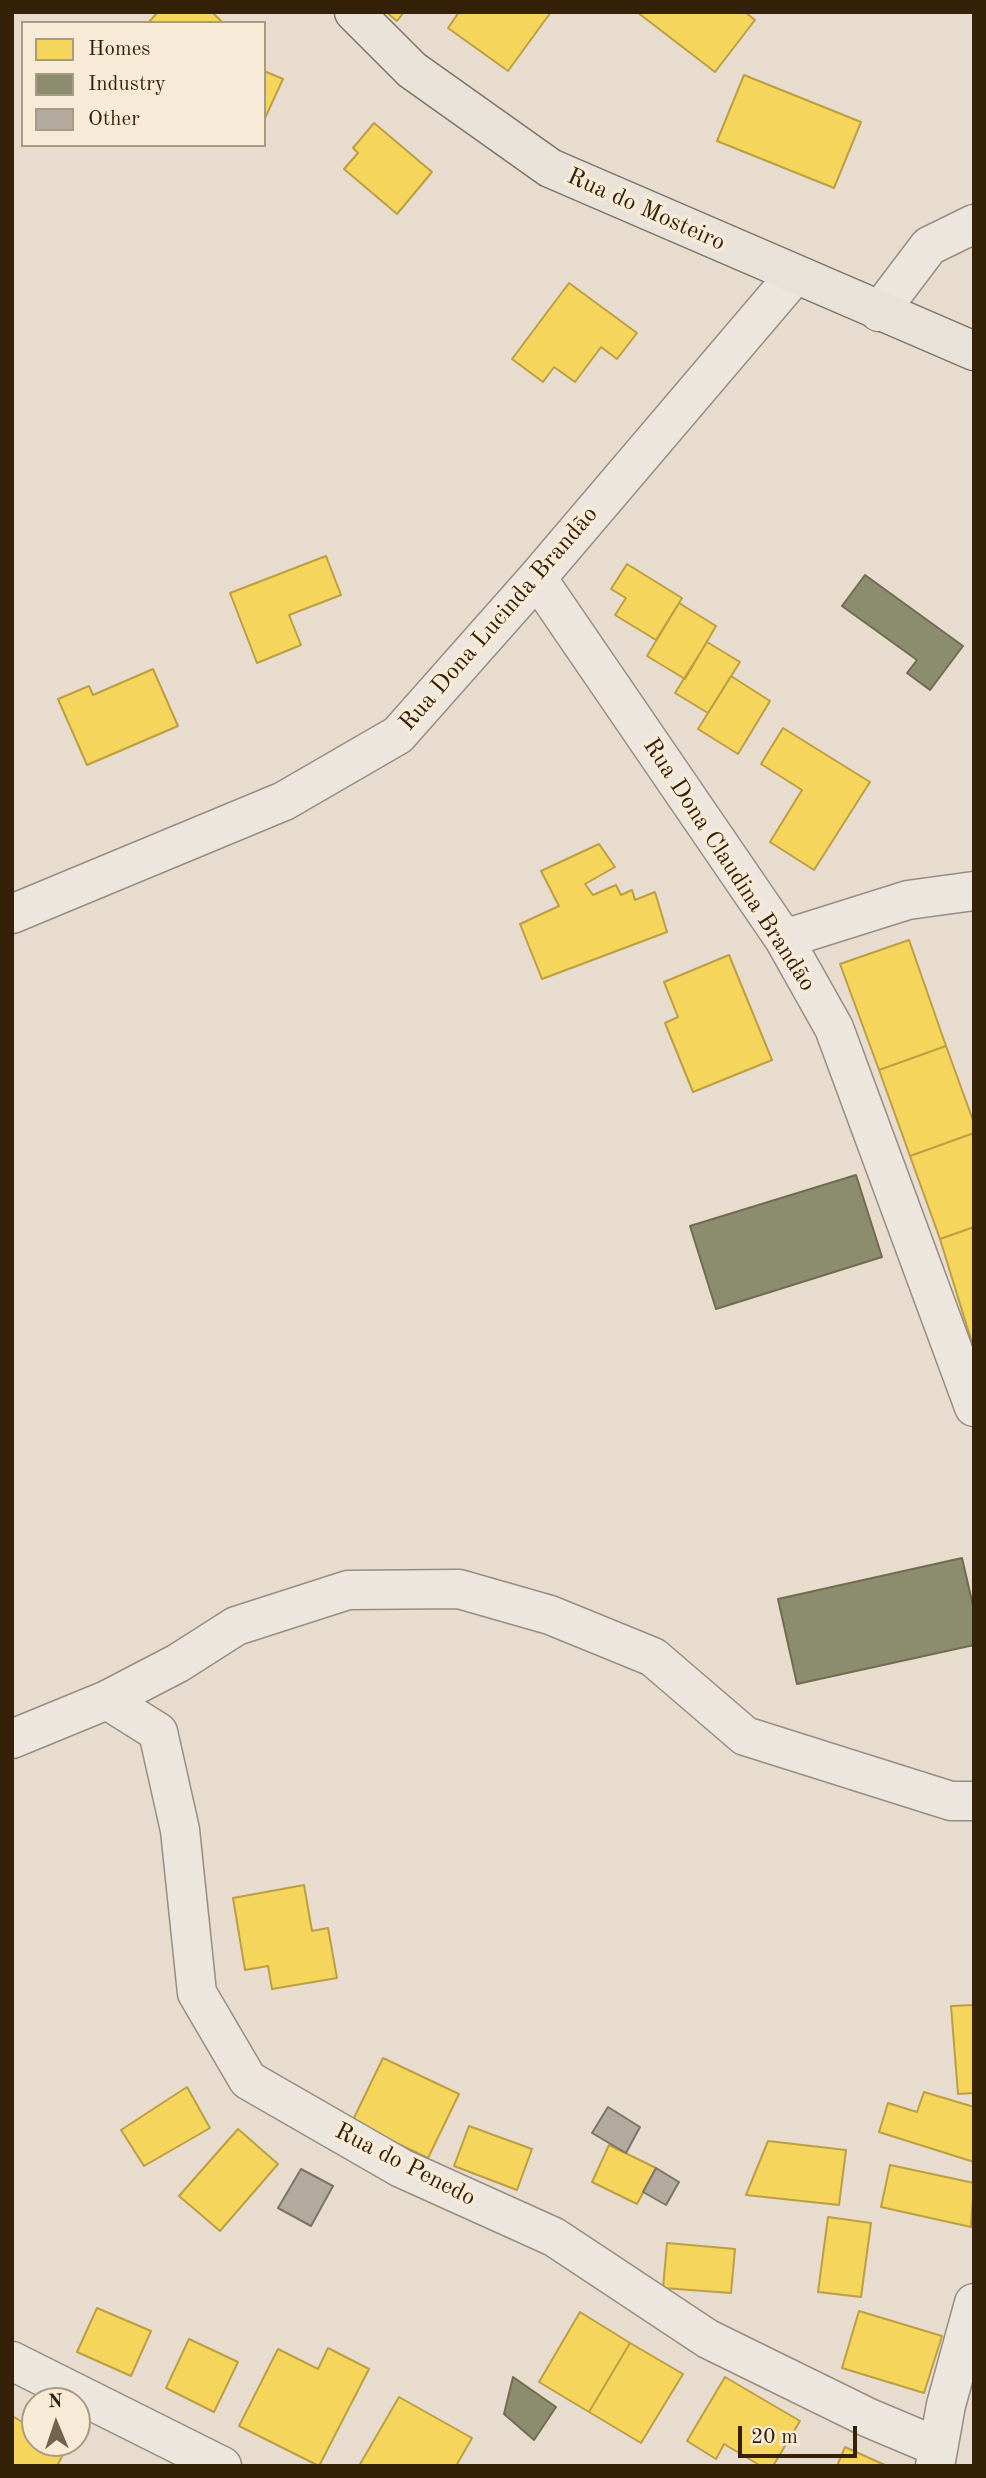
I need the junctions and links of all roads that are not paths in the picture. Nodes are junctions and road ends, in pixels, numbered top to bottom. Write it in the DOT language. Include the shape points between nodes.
graph roads {
  1 [pos="354,12"];
  2 [pos="974,225"];
  3 [pos="794,276"];
  4 [pos="879,312"];
  5 [pos="974,351"];
  6 [pos="537,578"];
  7 [pos="974,891"];
  8 [pos="12,914"];
  9 [pos="784,939"];
  10 [pos="974,1407"];
  11 [pos="107,1700"];
  12 [pos="12,1739"];
  13 [pos="974,1801"];
  14 [pos="974,2304"];
  15 [pos="12,2361"];
  16 [pos="937,2456"];
  17 [pos="222,2466"];
  1 -- 3 [label="main road, Rua do Mosteiro" via="412,70 550,167"];
  2 -- 4 [label="street" via="929,246"];
  3 -- 4 [label="main road, Rua do Mosteiro"];
  3 -- 6 [label="street, Rua Dona Lucinda Brandão"];
  4 -- 5 [label="main road, Rua do Mosteiro"];
  6 -- 8 [label="street, Rua Dona Lucinda Brandão" via="398,735 284,801"];
  6 -- 9 [label="street, Rua Dona Claudina Brandão"];
  7 -- 9 [label="street" via="908,900"];
  9 -- 10 [label="street, Rua Dona Claudina Brandão" via="834,1028"];
  11 -- 12 [label="street"];
  11 -- 13 [label="street" via="236,1626 348,1590 459,1589 550,1615 653,1657 744,1736 951,1801"];
  11 -- 16 [label="street, Rua do Penedo" via="158,1732 180,1830 197,1993 248,2080 401,2168 554,2237 708,2339"];
  14 -- 16 [label="street"];
  15 -- 17 [label="street"];
}
